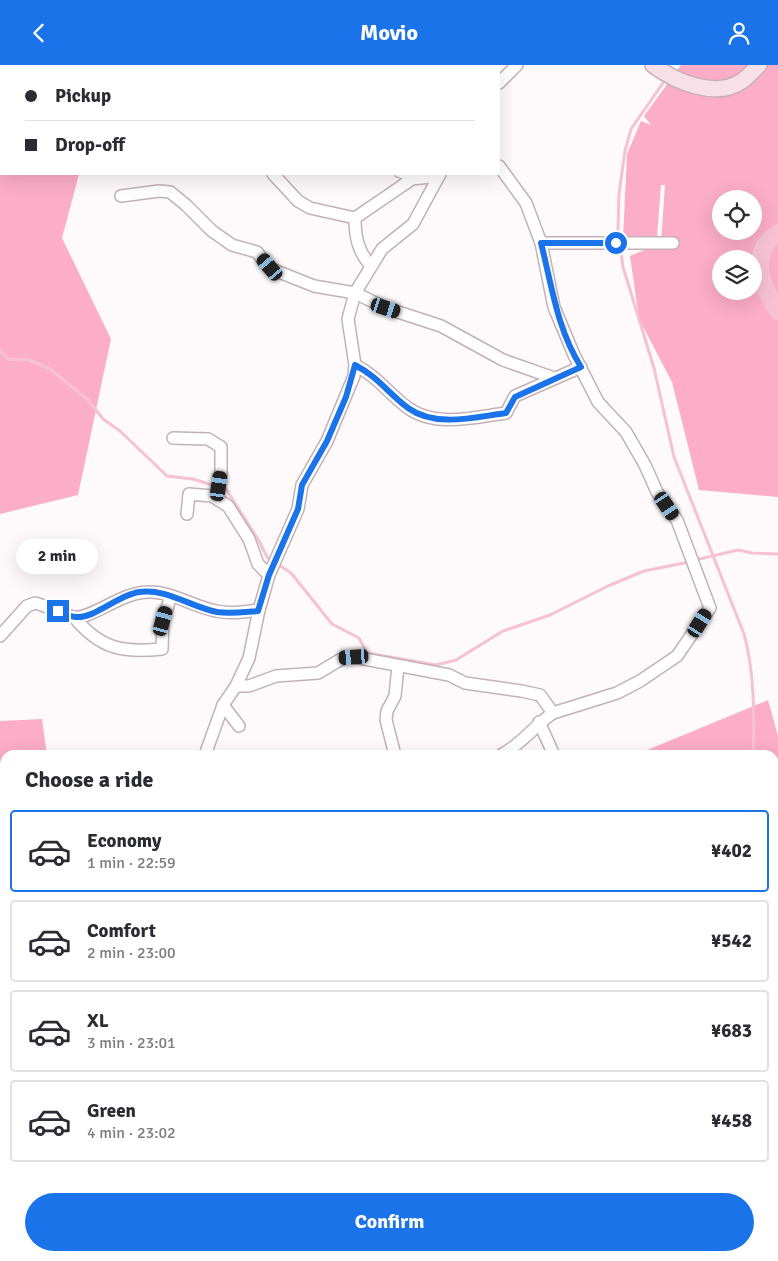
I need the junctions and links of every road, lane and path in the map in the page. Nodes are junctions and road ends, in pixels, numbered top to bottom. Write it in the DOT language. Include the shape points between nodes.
graph roads {
  1 [pos="517,65"];
  2 [pos="653,65"];
  3 [pos="759,65"];
  4 [pos="500,82"];
  5 [pos="500,167"];
  6 [pos="274,175"];
  7 [pos="401,175"];
  8 [pos="440,175"];
  9 [pos="412,179"];
  10 [pos="121,196"];
  11 [pos="355,218"];
  12 [pos="541,243"];
  13 [pos="673,243"];
  14 [pos="370,265"];
  15 [pos="355,293"];
  16 [pos="355,365"];
  17 [pos="581,367"];
  18 [pos="554,378"];
  19 [pos="173,438"];
  20 [pos="217,499"];
  21 [pos="187,514"];
  22 [pos="269,575"];
  23 [pos="170,596"];
  24 [pos="258,611"];
  25 [pos="74,617"];
  26 [pos="0,636"];
  27 [pos="398,666"];
  28 [pos="236,686"];
  29 [pos="222,705"];
  30 [pos="553,713"];
  31 [pos="539,722"];
  32 [pos="239,727"];
  33 [pos="208,750"];
  34 [pos="394,750"];
  35 [pos="510,750"];
  36 [pos="552,750"];
  1 -- 4 [label="street"];
  2 -- 3 [label="street" via="689,83 712,90 741,82"];
  5 -- 12 [label="street" via="526,203"];
  6 -- 11 [label="street" via="298,201 310,208"];
  7 -- 9 [label="lane"];
  8 -- 9 [label="street"];
  8 -- 14 [label="street" via="412,224 382,249"];
  9 -- 11 [label="street"];
  10 -- 15 [label="street" via="170,192 212,231 232,245 256,252 270,267 314,286"];
  11 -- 14 [label="street" via="356,242"];
  12 -- 13 [label="street"];
  12 -- 17 [label="street" via="554,307"];
  14 -- 15 [label="street"];
  15 -- 16 [label="street" via="348,319"];
  15 -- 18 [label="street" via="386,308 441,326 503,360"];
  16 -- 18 [label="street" via="372,374 410,409 438,419 506,413 515,397"];
  16 -- 22 [label="street" via="346,397 327,441 302,485 298,509"];
  17 -- 18 [label="street"];
  17 -- 30 [label="street" via="598,402 626,433 646,465 657,491 677,520 710,608 677,657 617,693"];
  19 -- 20 [label="street" via="208,439 221,447"];
  20 -- 21 [label="street" via="189,494"];
  20 -- 22 [label="street" via="228,506 249,539 258,564"];
  22 -- 24 [label="street"];
  23 -- 24 [label="street" via="215,611"];
  23 -- 25 [label="street" via="139,592 120,597 83,617"];
  23 -- 25 [label="street" via="163,621 162,649 132,652 111,646 93,637"];
  24 -- 28 [label="street" via="249,658"];
  25 -- 26 [label="street" via="35,603 27,606"];
  27 -- 28 [label="street" via="354,657 343,658 318,673 276,675 249,686"];
  27 -- 30 [label="street" via="449,675 465,683 540,695"];
  27 -- 34 [label="street" via="395,696 386,720"];
  28 -- 29 [label="street"];
  29 -- 32 [label="street"];
  29 -- 33 [label="street"];
  30 -- 31 [label="street"];
  31 -- 35 [label="street"];
  31 -- 36 [label="street"];
}
